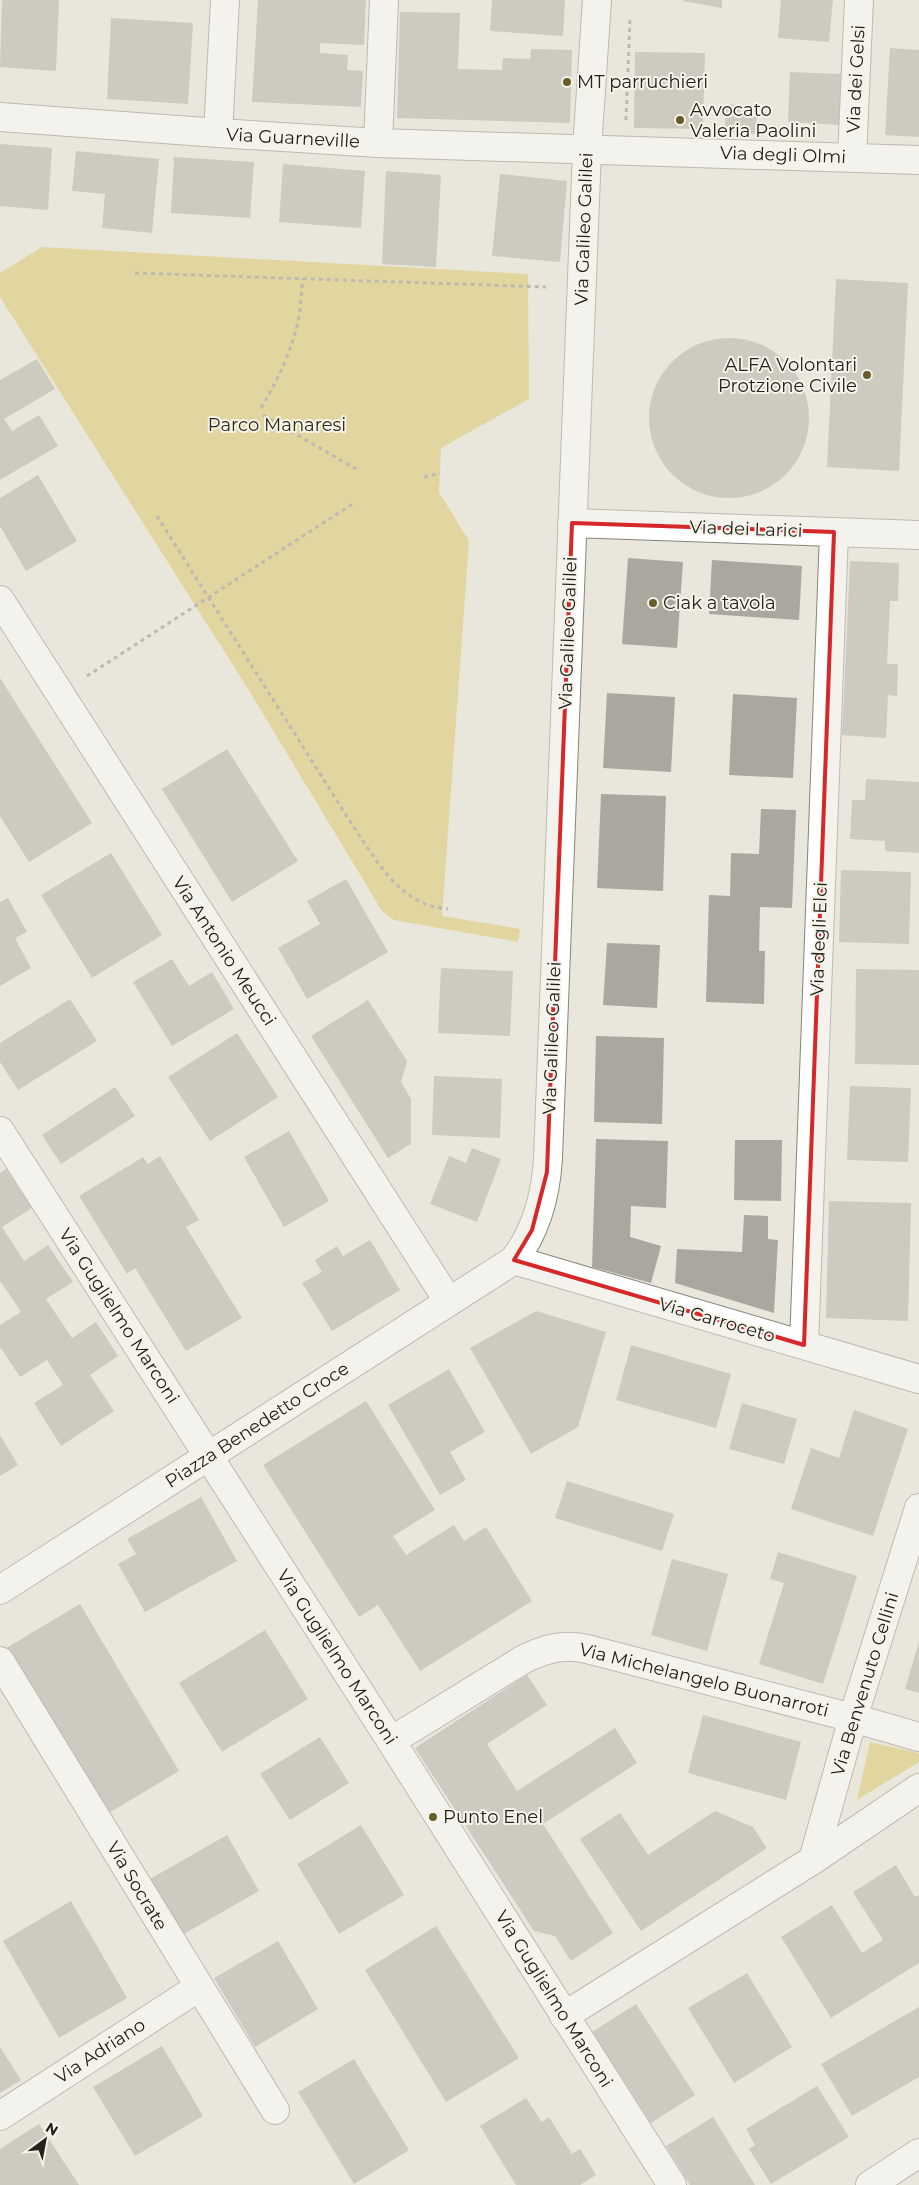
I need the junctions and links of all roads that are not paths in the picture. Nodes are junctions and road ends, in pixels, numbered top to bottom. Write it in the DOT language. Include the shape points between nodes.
graph roads {
  1 [pos="225,0"];
  2 [pos="384,0"];
  3 [pos="597,0"];
  4 [pos="859,0"];
  5 [pos="0,117"];
  6 [pos="218,133"];
  7 [pos="378,142"];
  8 [pos="588,149"];
  9 [pos="852,158"];
  10 [pos="919,160"];
  11 [pos="572,523"];
  12 [pos="834,532"];
  13 [pos="919,535"];
  14 [pos="0,600"];
  15 [pos="0,1131"];
  16 [pos="514,1260"];
  17 [pos="449,1302"];
  18 [pos="804,1345"];
  19 [pos="919,1379"];
  20 [pos="208,1456"];
  21 [pos="919,1508"];
  22 [pos="0,1590"];
  23 [pos="0,1661"];
  24 [pos="853,1718"];
  25 [pos="919,1737"];
  26 [pos="391,1741"];
  27 [pos="919,1788"];
  28 [pos="813,1860"];
  29 [pos="199,1987"];
  30 [pos="564,2016"];
  31 [pos="275,2110"];
  32 [pos="0,2116"];
  33 [pos="919,2153"];
  34 [pos="672,2185"];
  35 [pos="870,2185"];
  1 -- 6 [label="street"];
  2 -- 7 [label="street"];
  3 -- 8 [label="street, Via Galileo Galilei"];
  4 -- 9 [label="street, Via dei Gelsi"];
  5 -- 6 [label="street, Via Guarneville"];
  6 -- 7 [label="street, Via Guarneville"];
  7 -- 8 [label="street, Via Guarneville"];
  8 -- 9 [label="street, Via degli Olmi"];
  8 -- 11 [label="street, Via Galileo Galilei"];
  9 -- 10 [label="street, Via degli Olmi"];
  11 -- 12 [label="street, Via dei Larici"];
  11 -- 16 [label="street, Via Galileo Galilei" via="547,1172 532,1230"];
  12 -- 13 [label="street, Via dei Larici"];
  12 -- 18 [label="street, Via degli Elci"];
  14 -- 17 [label="street, Via Antonio Meucci"];
  15 -- 20 [label="street, Via Guglielmo Marconi"];
  16 -- 17 [label="street, Piazza Benedetto Croce"];
  16 -- 18 [label="street, Via Carroceto"];
  17 -- 20 [label="street, Piazza Benedetto Croce"];
  18 -- 19 [label="street, Via Carroceto"];
  20 -- 22 [label="street, Piazza Benedetto Croce"];
  20 -- 26 [label="street, Via Guglielmo Marconi"];
  21 -- 24 [label="street, Via Benvenuto Cellini"];
  23 -- 29 [label="street, Via Socrate"];
  24 -- 25 [label="street, Via Michelangelo Buonarroti"];
  24 -- 26 [label="street, Via Michelangelo Buonarroti" via="597,1651 565,1646 524,1659"];
  24 -- 28 [label="street, Via Benvenuto Cellini"];
  26 -- 30 [label="street, Via Guglielmo Marconi"];
  27 -- 28 [label="street"];
  28 -- 30 [label="street"];
  29 -- 31 [label="street, Via Socrate"];
  29 -- 32 [label="street, Via Adriano"];
  30 -- 34 [label="street, Via Guglielmo Marconi"];
  33 -- 35 [label="street"];
}
